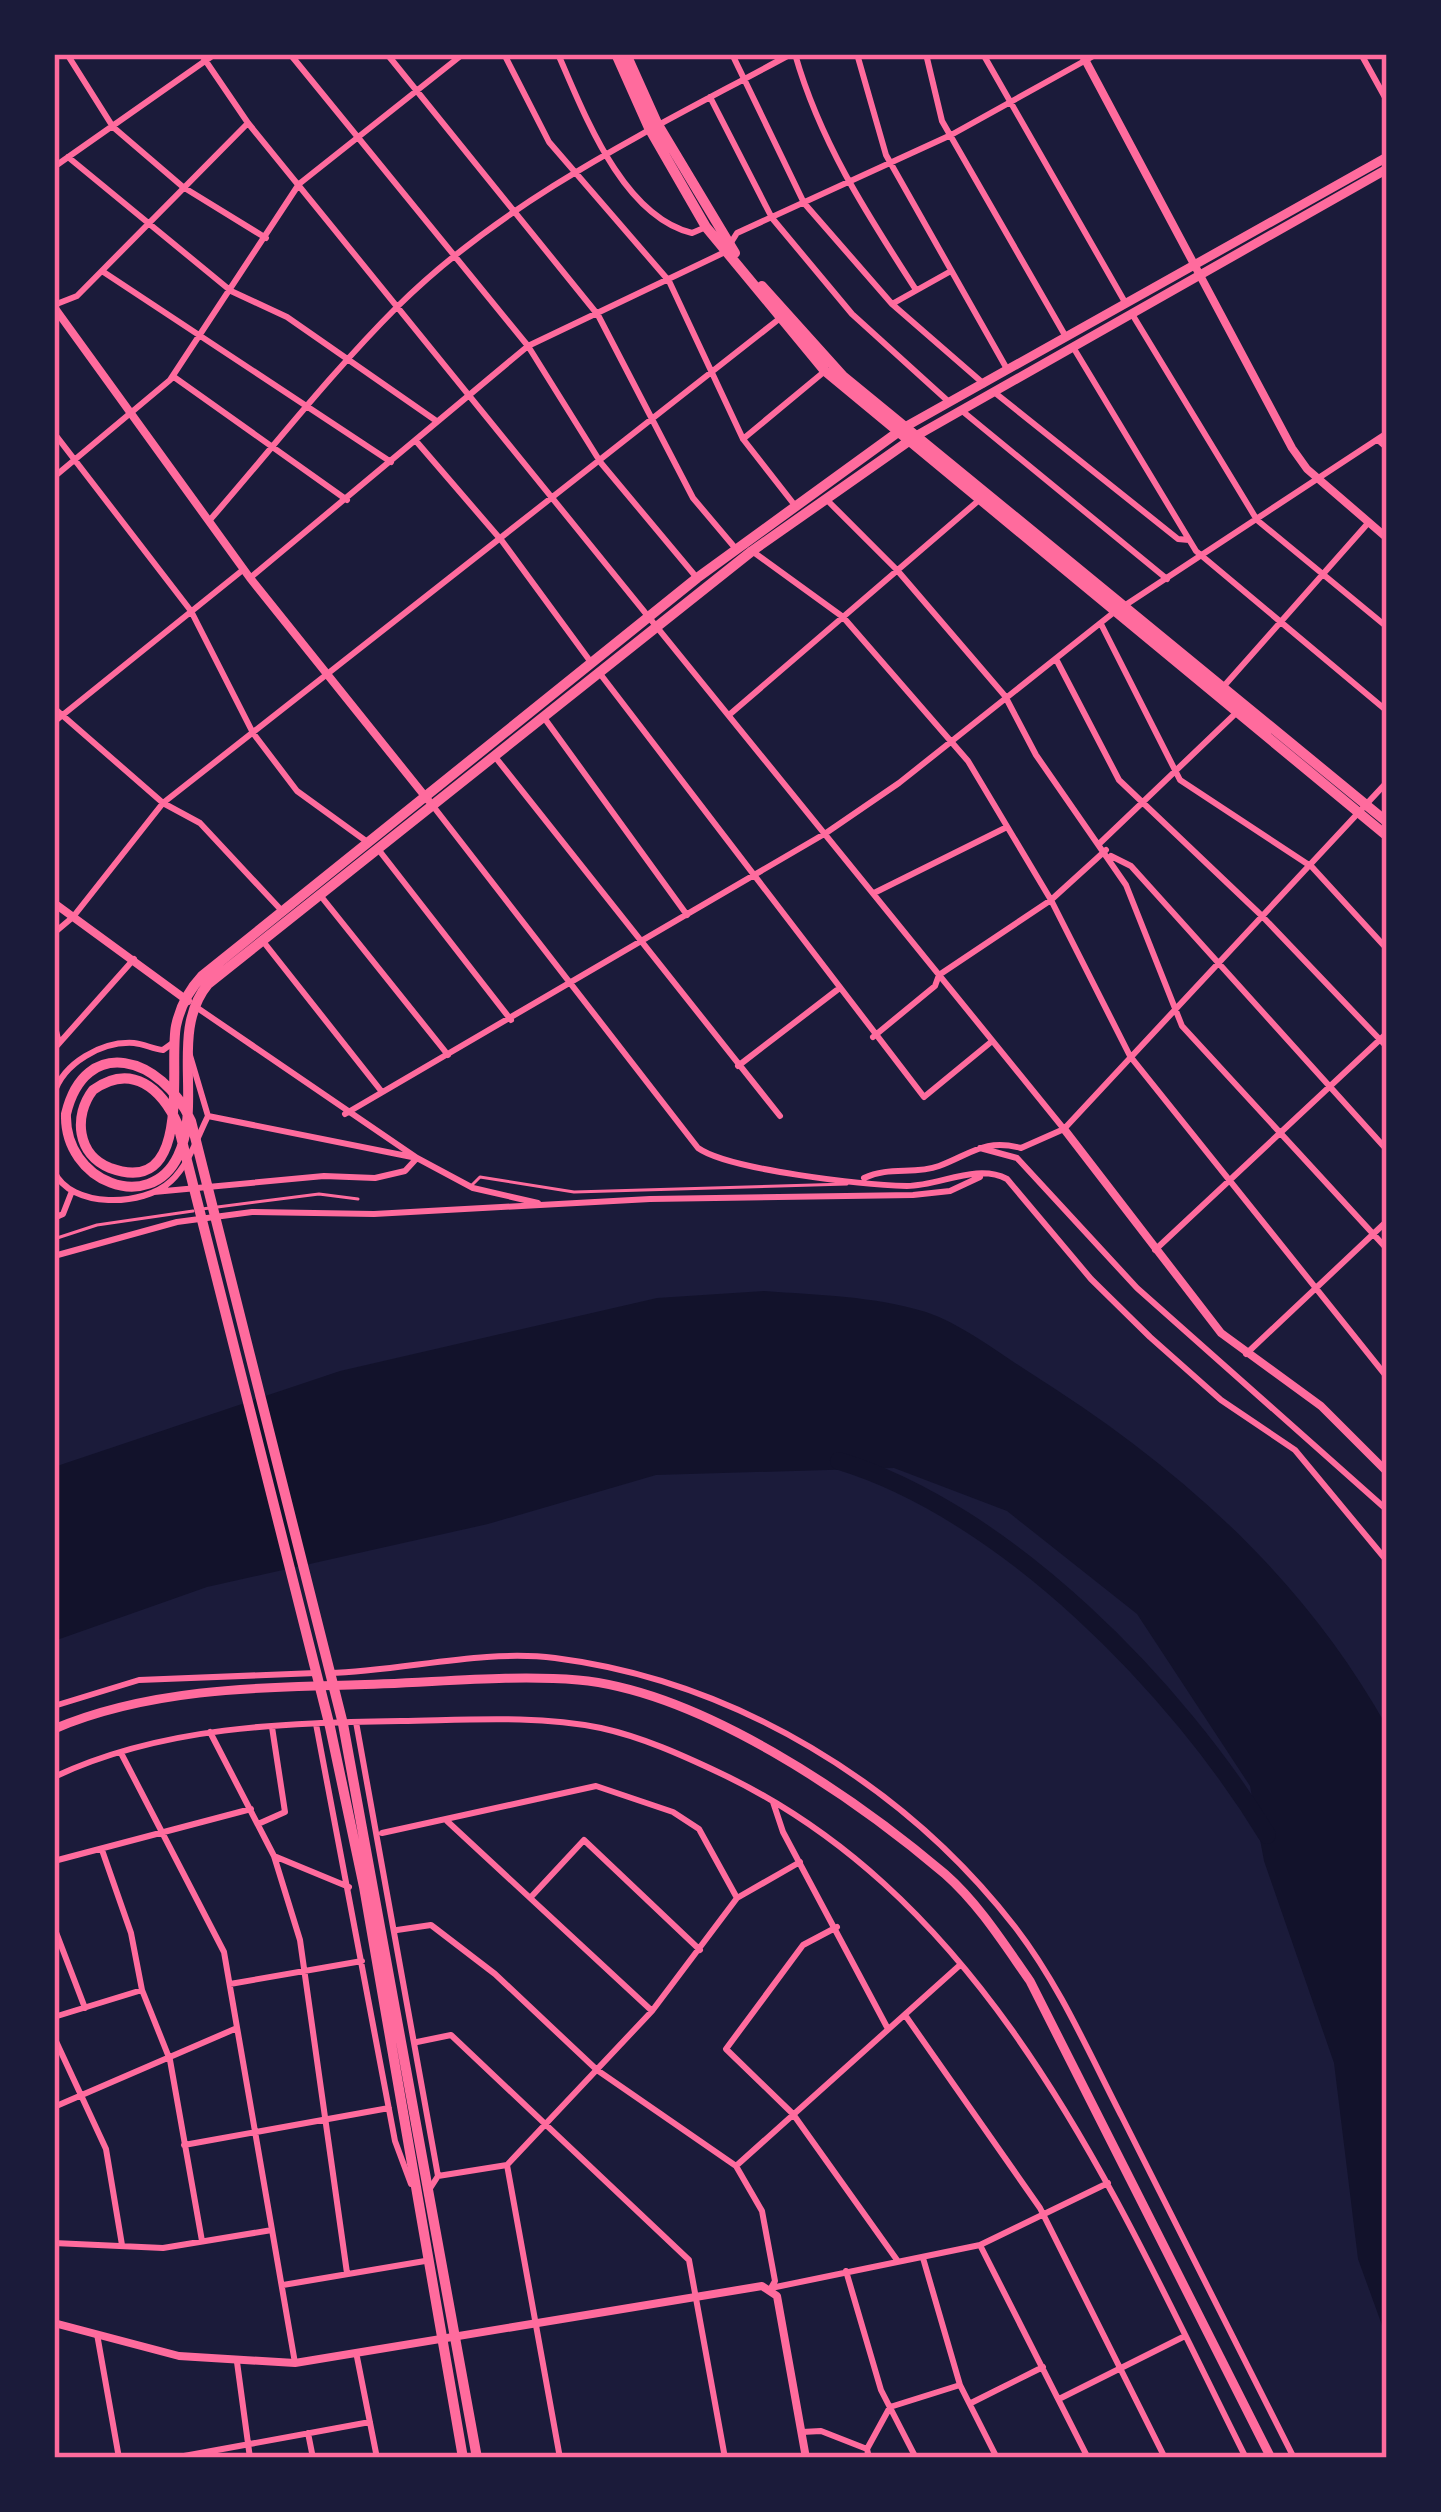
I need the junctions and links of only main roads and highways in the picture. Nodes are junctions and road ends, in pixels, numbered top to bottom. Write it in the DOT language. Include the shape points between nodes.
graph roads {
  1 [pos="616,54"];
  2 [pos="626,54"];
  3 [pos="653,125"];
  4 [pos="1387,157"];
  5 [pos="1387,169"];
  6 [pos="728,250"];
  7 [pos="1199,269"];
  8 [pos="1070,342"];
  9 [pos="901,430"];
  10 [pos="912,439"];
  11 [pos="1117,611"];
  12 [pos="596,669"];
  13 [pos="429,801"];
  14 [pos="1364,809"];
  15 [pos="1387,821"];
  16 [pos="1387,836"];
  17 [pos="374,847"];
  18 [pos="286,915"];
  19 [pos="190,1003"];
  20 [pos="54,1729"];
  21 [pos="414,2138"];
  22 [pos="463,2458"];
  23 [pos="477,2458"];
  24 [pos="1271,2458"];
  1 -- 3 [label="main road"];
  2 -- 3 [label="main road"];
  3 -- 6 [label="main road"];
  3 -- 6 [label="main road" via="706,227"];
  4 -- 7 [label="main road"];
  5 -- 7 [label="main road"];
  6 -- 9 [label="main road"];
  6 -- 9 [label="main road" via="825,370"];
  7 -- 8 [label="main road"];
  8 -- 9 [label="main road"];
  8 -- 10 [label="main road"];
  9 -- 10 [label="main road"];
  9 -- 12 [label="main road" via="697,578"];
  10 -- 11 [label="main road"];
  10 -- 11 [label="main road"];
  10 -- 12 [label="main road"];
  11 -- 14 [label="main road"];
  11 -- 14 [label="main road" via="1235,714"];
  12 -- 13 [label="main road"];
  12 -- 13 [label="main road" via="496,758"];
  13 -- 17 [label="main road"];
  14 -- 15 [label="main road"];
  14 -- 16 [label="main road"];
  17 -- 18 [label="main road"];
  17 -- 18 [label="main road"];
  18 -- 19 [label="main road"];
  18 -- 19 [label="main road" via="202,976"];
  19 -- 21 [label="main road" via="174,1042 176,1111 165,1150 152,1164 122,1171 82,1140 80,1116 93,1090 128,1078 153,1086 178,1125 330,1727"];
  19 -- 21 [label="main road" via="190,1112 176,1160 160,1176 133,1185 98,1178 76,1160 66,1114 85,1079 132,1064 160,1074 191,1121 343,1724"];
  20 -- 24 [label="main road" via="150,1700 267,1689 578,1680 646,1694 760,1741 946,1875 986,1918 1030,1981"];
  21 -- 22 [label="main road" via="425,2261"];
  21 -- 23 [label="main road"];
}
